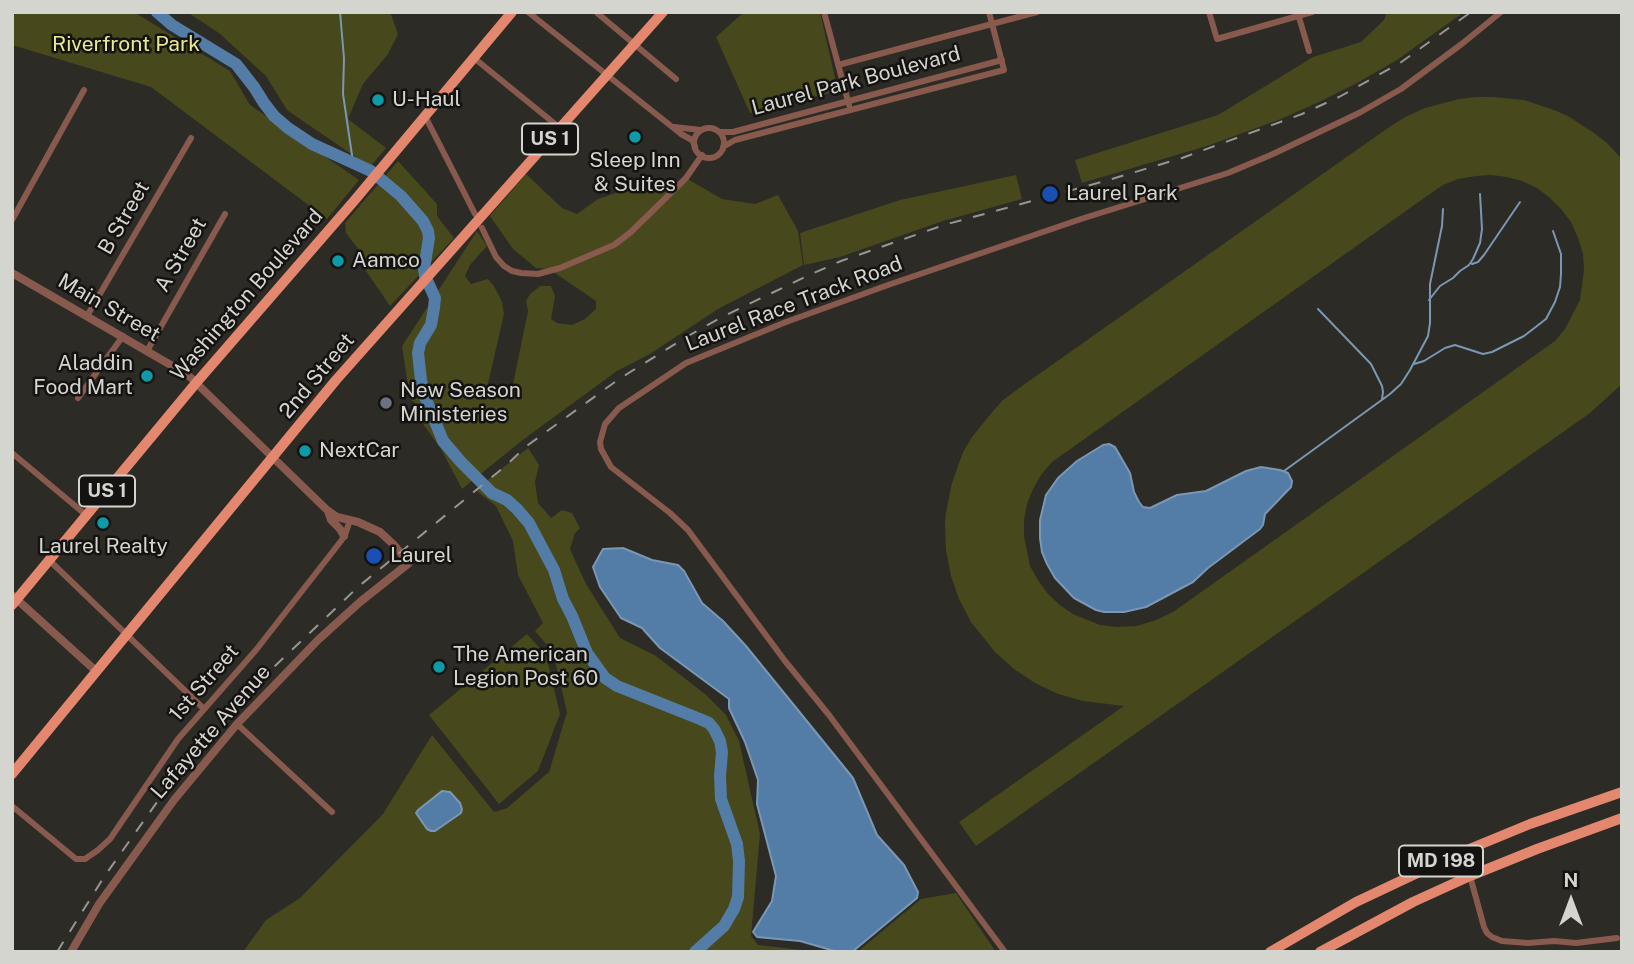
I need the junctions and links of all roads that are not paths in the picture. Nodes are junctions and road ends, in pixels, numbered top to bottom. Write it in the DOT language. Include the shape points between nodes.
graph roads {
  1 [pos="512,12"];
  2 [pos="528,12"];
  3 [pos="596,12"];
  4 [pos="663,12"];
  5 [pos="824,12"];
  6 [pos="989,12"];
  7 [pos="1037,12"];
  8 [pos="1209,12"];
  9 [pos="1312,12"];
  10 [pos="1501,12"];
  11 [pos="1298,14"];
  12 [pos="993,23"];
  13 [pos="635,45"];
  14 [pos="1309,51"];
  15 [pos="474,58"];
  16 [pos="1002,61"];
  17 [pos="838,65"];
  18 [pos="608,75"];
  19 [pos="676,79"];
  20 [pos="84,90"];
  21 [pos="848,102"];
  22 [pos="850,110"];
  23 [pos="425,116"];
  24 [pos="672,127"];
  25 [pos="560,128"];
  26 [pos="703,130"];
  27 [pos="719,132"];
  28 [pos="191,138"];
  29 [pos="695,146"];
  30 [pos="723,147"];
  31 [pos="702,155"];
  32 [pos="225,214"];
  33 [pos="475,214"];
  34 [pos="12,220"];
  35 [pos="482,228"];
  36 [pos="12,273"];
  37 [pos="87,316"];
  38 [pos="123,336"];
  39 [pos="147,351"];
  40 [pos="196,383"];
  41 [pos="78,398"];
  42 [pos="12,453"];
  43 [pos="273,458"];
  44 [pos="328,511"];
  45 [pos="86,515"];
  46 [pos="350,520"];
  47 [pos="344,536"];
  48 [pos="49,560"];
  49 [pos="409,563"];
  50 [pos="14,599"];
  51 [pos="126,634"];
  52 [pos="96,671"];
  53 [pos="204,709"];
  54 [pos="237,724"];
  55 [pos="12,774"];
  56 [pos="1622,792"];
  57 [pos="12,806"];
  58 [pos="332,812"];
  59 [pos="1622,818"];
  60 [pos="1469,876"];
  61 [pos="1617,938"];
  62 [pos="71,952"];
  63 [pos="1005,952"];
  64 [pos="1270,952"];
  65 [pos="1320,952"];
  1 -- 15 [label="main road, Washington Boulevard / US 1"];
  2 -- 18 [label="street"];
  3 -- 13 [label="street"];
  4 -- 13 [label="main road, 2nd Street / US 1"];
  5 -- 17 [label="street"];
  6 -- 12 [label="street"];
  7 -- 12 [label="street"];
  8 -- 11 [label="street" via="1217,39"];
  9 -- 11 [label="street"];
  10 -- 63 [label="street, Laurel Race Track Road" via="1401,89 1273,154 786,322 686,363 619,408 605,424 600,442 611,467 688,530"];
  11 -- 14 [label="street"];
  12 -- 16 [label="street"];
  12 -- 17 [label="street"];
  13 -- 18 [label="main road, 2nd Street / US 1"];
  13 -- 19 [label="street"];
  15 -- 23 [label="main road, Washington Boulevard / US 1"];
  15 -- 25 [label="street"];
  16 -- 21 [label="street, Laurel Park Boulevard"];
  16 -- 22 [label="street, Laurel Park Boulevard" via="1004,70"];
  17 -- 21 [label="street"];
  18 -- 24 [label="street"];
  18 -- 25 [label="main road, 2nd Street / US 1"];
  20 -- 34 [label="street"];
  21 -- 22 [label="street"];
  21 -- 27 [label="street, Laurel Park Boulevard"];
  22 -- 30 [label="street, Laurel Park Boulevard"];
  23 -- 33 [label="street"];
  23 -- 40 [label="main road, Washington Boulevard / US 1"];
  24 -- 26 [label="street, Laurel Park Boulevard"];
  24 -- 29 [label="street"];
  25 -- 43 [label="main road, 2nd Street / US 1" via="336,380"];
  26 -- 27 [label="street, Laurel Park Boulevard"];
  26 -- 29 [label="street" via="696,136"];
  27 -- 30 [label="street"];
  28 -- 37 [label="street, B Street"];
  29 -- 31 [label="street"];
  30 -- 31 [label="street, Laurel Park Boulevard" via="713,157"];
  31 -- 35 [label="street" via="631,232 614,245 560,268 538,274 512,271 496,257"];
  32 -- 39 [label="street, A Street"];
  36 -- 37 [label="street, Main Street"];
  37 -- 38 [label="street, Main Street"];
  38 -- 39 [label="street, Main Street"];
  38 -- 41 [label="street"];
  39 -- 40 [label="street, Main Street"];
  40 -- 43 [label="street, Main Street"];
  40 -- 45 [label="main road, Washington Boulevard / US 1"];
  42 -- 45 [label="street"];
  43 -- 44 [label="street, Main Street"];
  43 -- 51 [label="main road, 2nd Street / US 1"];
  44 -- 46 [label="street, Main Street"];
  44 -- 47 [label="street"];
  45 -- 48 [label="main road, Washington Boulevard / US 1"];
  46 -- 47 [label="street, 1st Street"];
  46 -- 49 [label="street, Main Street" via="380,532"];
  47 -- 53 [label="street, 1st Street"];
  48 -- 50 [label="main road, Washington Boulevard / US 1"];
  48 -- 51 [label="street"];
  49 -- 54 [label="street, Lafayette Avenue" via="317,640"];
  50 -- 52 [label="street"];
  51 -- 52 [label="main road, 2nd Street / US 1"];
  51 -- 53 [label="street"];
  52 -- 55 [label="main road, 2nd Street / US 1"];
  53 -- 57 [label="street, 1st Street" via="110,839 92,856 77,859"];
  54 -- 58 [label="street"];
  54 -- 62 [label="street, Lafayette Avenue" via="167,809 99,904"];
  56 -- 64 [label="main road, MD 198" via="1462,852 1356,902"];
  59 -- 60 [label="main road, MD 198"];
  60 -- 61 [label="street" via="1483,927 1492,937 1528,943"];
  60 -- 65 [label="main road, MD 198"];
}
